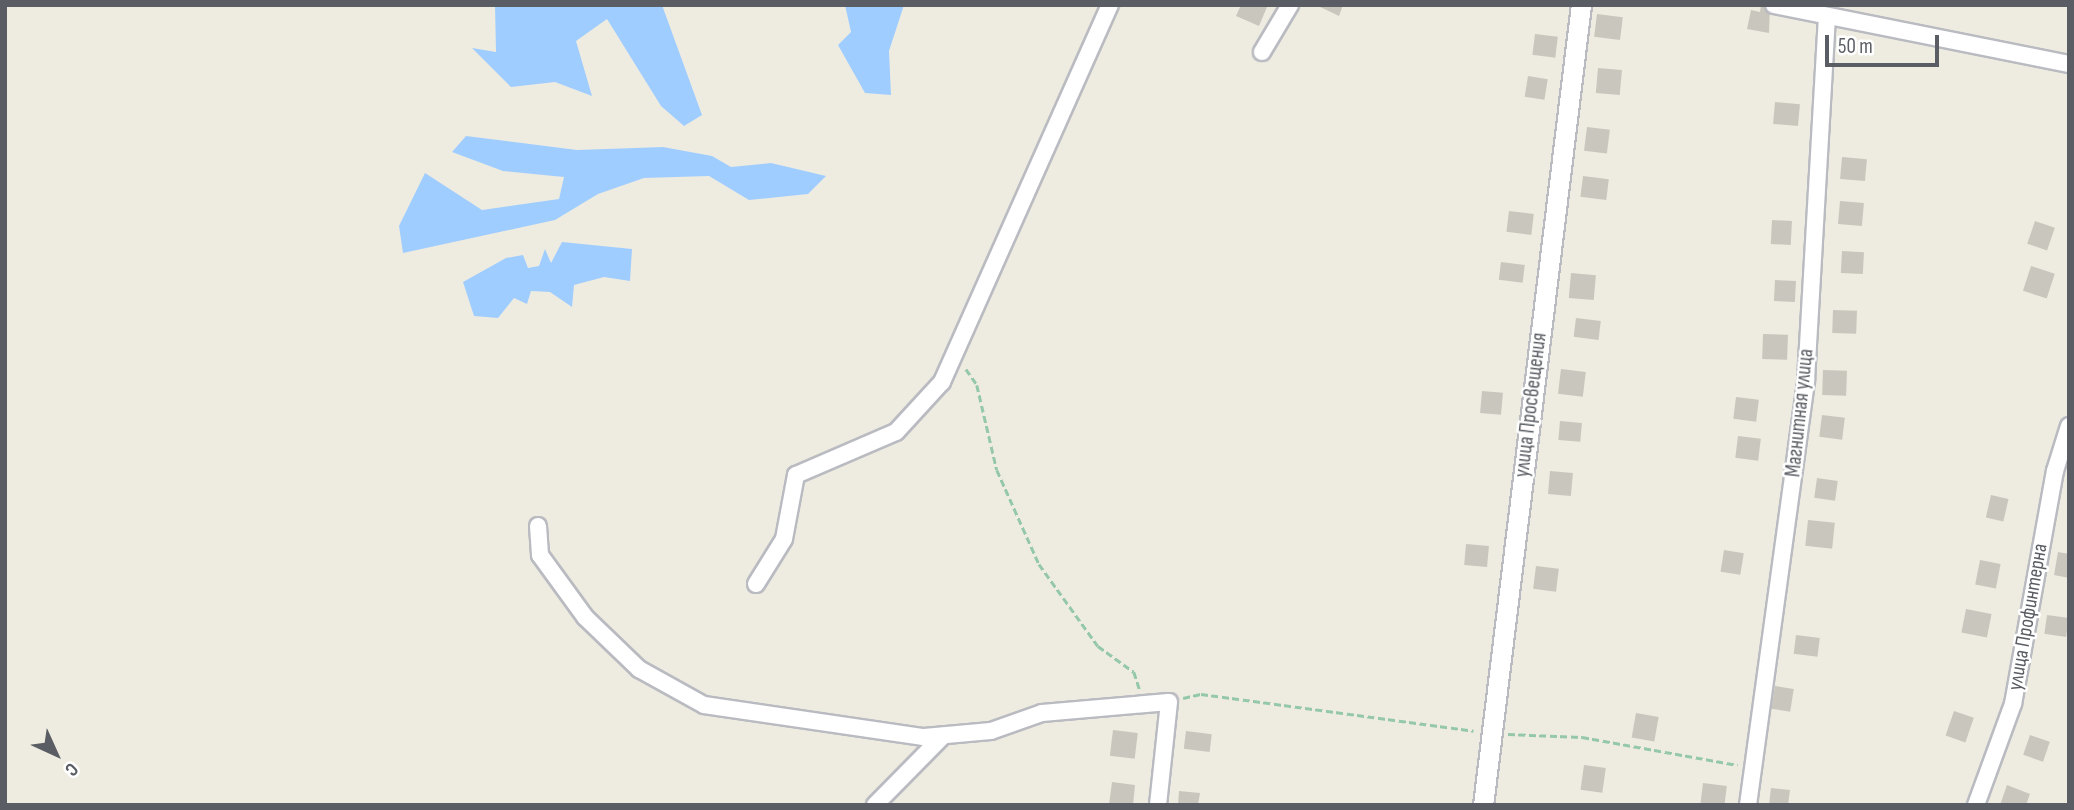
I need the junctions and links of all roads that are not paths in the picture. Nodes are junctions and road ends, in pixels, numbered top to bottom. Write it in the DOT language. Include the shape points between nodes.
graph roads {
  1 [pos="1110,5"];
  2 [pos="1290,5"];
  3 [pos="1581,5"];
  4 [pos="1774,5"];
  5 [pos="1827,19"];
  6 [pos="1262,52"];
  7 [pos="2069,64"];
  8 [pos="2069,426"];
  9 [pos="538,526"];
  10 [pos="755,584"];
  11 [pos="943,736"];
  12 [pos="875,805"];
  13 [pos="1158,805"];
  14 [pos="1483,805"];
  15 [pos="1748,805"];
  16 [pos="1976,805"];
  1 -- 10 [label="street" via="942,382 895,432 796,475 784,539"];
  2 -- 6 [label="street"];
  3 -- 14 [label="street, улица Просвещения"];
  4 -- 5 [label="street"];
  5 -- 7 [label="street"];
  5 -- 15 [label="street, Магнитная улица" via="1806,380"];
  8 -- 16 [label="street, улица Профинтерна" via="2054,471 2012,704"];
  9 -- 11 [label="street" via="540,555 585,617 639,669 672,689 745,715"];
  11 -- 12 [label="street"];
  11 -- 13 [label="street" via="991,731 1042,713 1169,702"];
}
